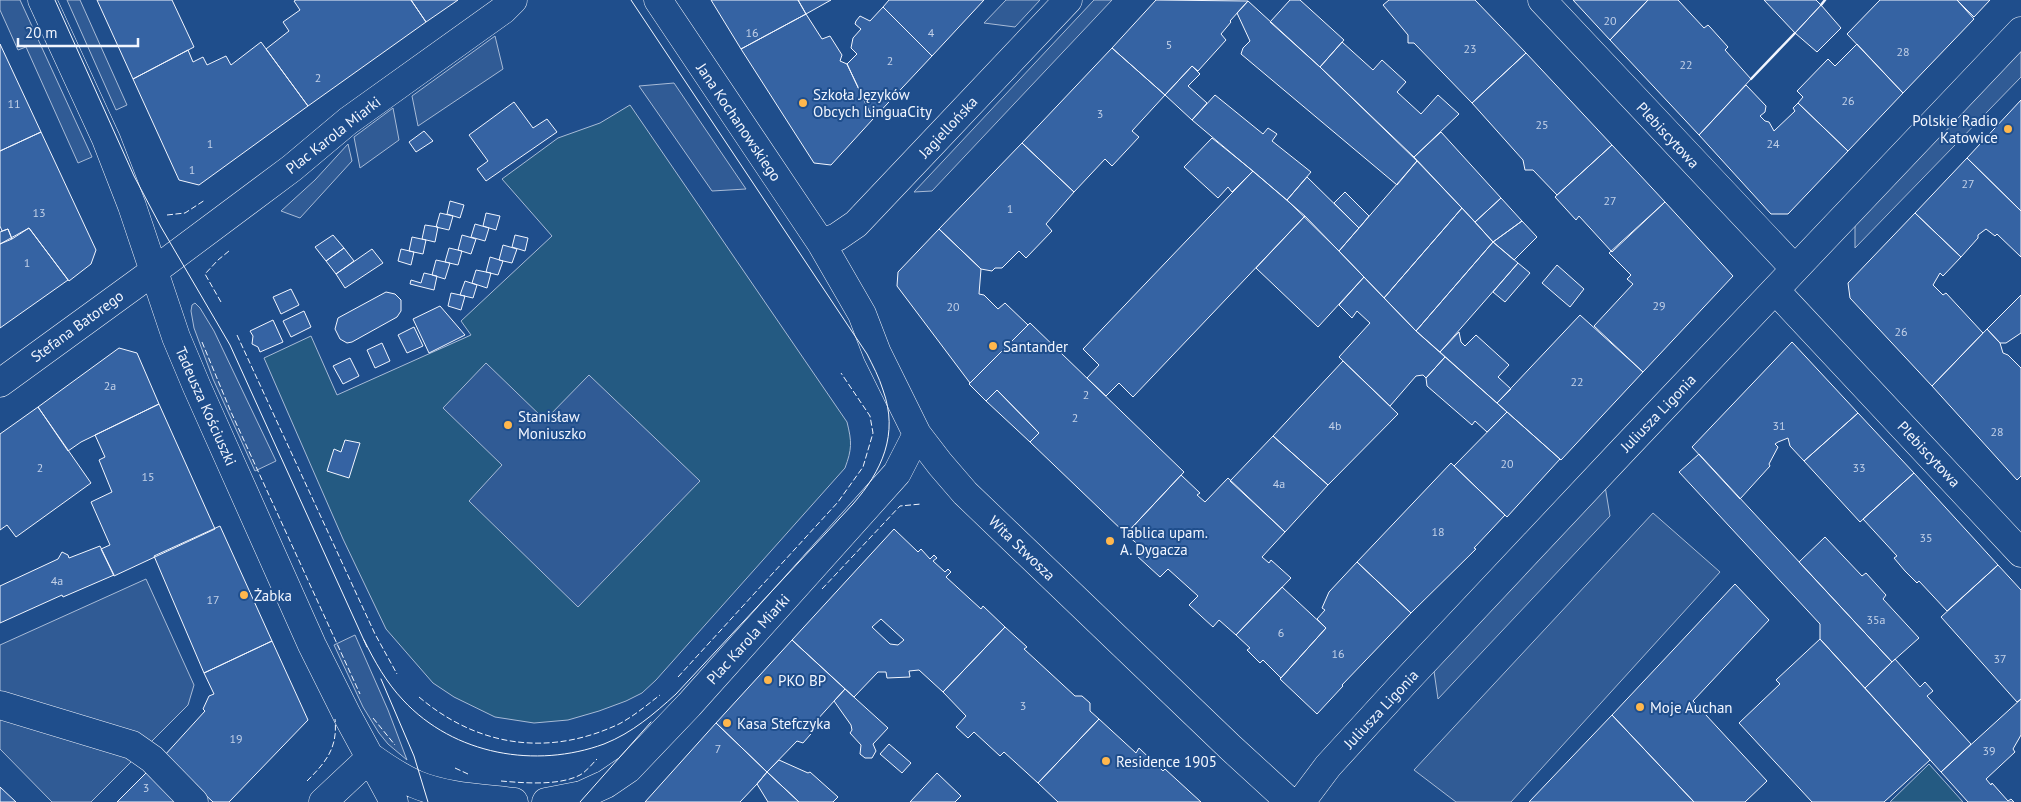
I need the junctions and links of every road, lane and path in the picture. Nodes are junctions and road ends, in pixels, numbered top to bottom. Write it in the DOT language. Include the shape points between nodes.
graph roads {
  1 [pos="42,0"];
  2 [pos="513,0"];
  3 [pos="1068,0"];
  4 [pos="1542,0"];
  5 [pos="658,5"];
  6 [pos="2021,31"];
  7 [pos="821,243"];
  8 [pos="1795,269"];
  9 [pos="154,271"];
  10 [pos="1775,290"];
  11 [pos="0,382"];
  12 [pos="917,434"];
  13 [pos="2021,553"];
  14 [pos="0,705"];
  15 [pos="371,758"];
  16 [pos="194,802"];
  17 [pos="323,802"];
  18 [pos="394,802"];
  19 [pos="514,802"];
  20 [pos="546,802"];
  21 [pos="1290,802"];
  22 [pos="1301,802"];
  1 -- 9 [label="street, Tadeusza Kościuszki" via="106,139"];
  2 -- 9 [label="street, Plac Karola Miarki" via="348,121 292,168"];
  3 -- 7 [label="street, Jagiellońska" via="856,224"];
  4 -- 8 [label="street, Plebiscytowa"];
  5 -- 7 [label="street, Jana Kochanowskiego"];
  6 -- 8 [label="street, Juliusza Ligonia"];
  7 -- 12 [label="street, Wita Stwosza" via="862,314"];
  8 -- 10 [label="street, Juliusza Ligonia"];
  9 -- 11 [label="street, Stefana Batorego"];
  9 -- 15 [label="street, Tadeusza Kościuszki" via="176,338 197,387 312,645"];
  10 -- 13 [label="street, Plebiscytowa"];
  10 -- 22 [label="street, Juliusza Ligonia" via="1328,766"];
  12 -- 20 [label="street, Plac Karola Miarki" via="897,472 628,769 582,795"];
  12 -- 21 [label="street, Wita Stwosza" via="965,493"];
  14 -- 16 [label="street" via="132,745 152,759"];
  15 -- 17 [label="street"];
  15 -- 18 [label="street, Tadeusza Kościuszki"];
  15 -- 19 [label="street" via="417,785 448,794"];
}
